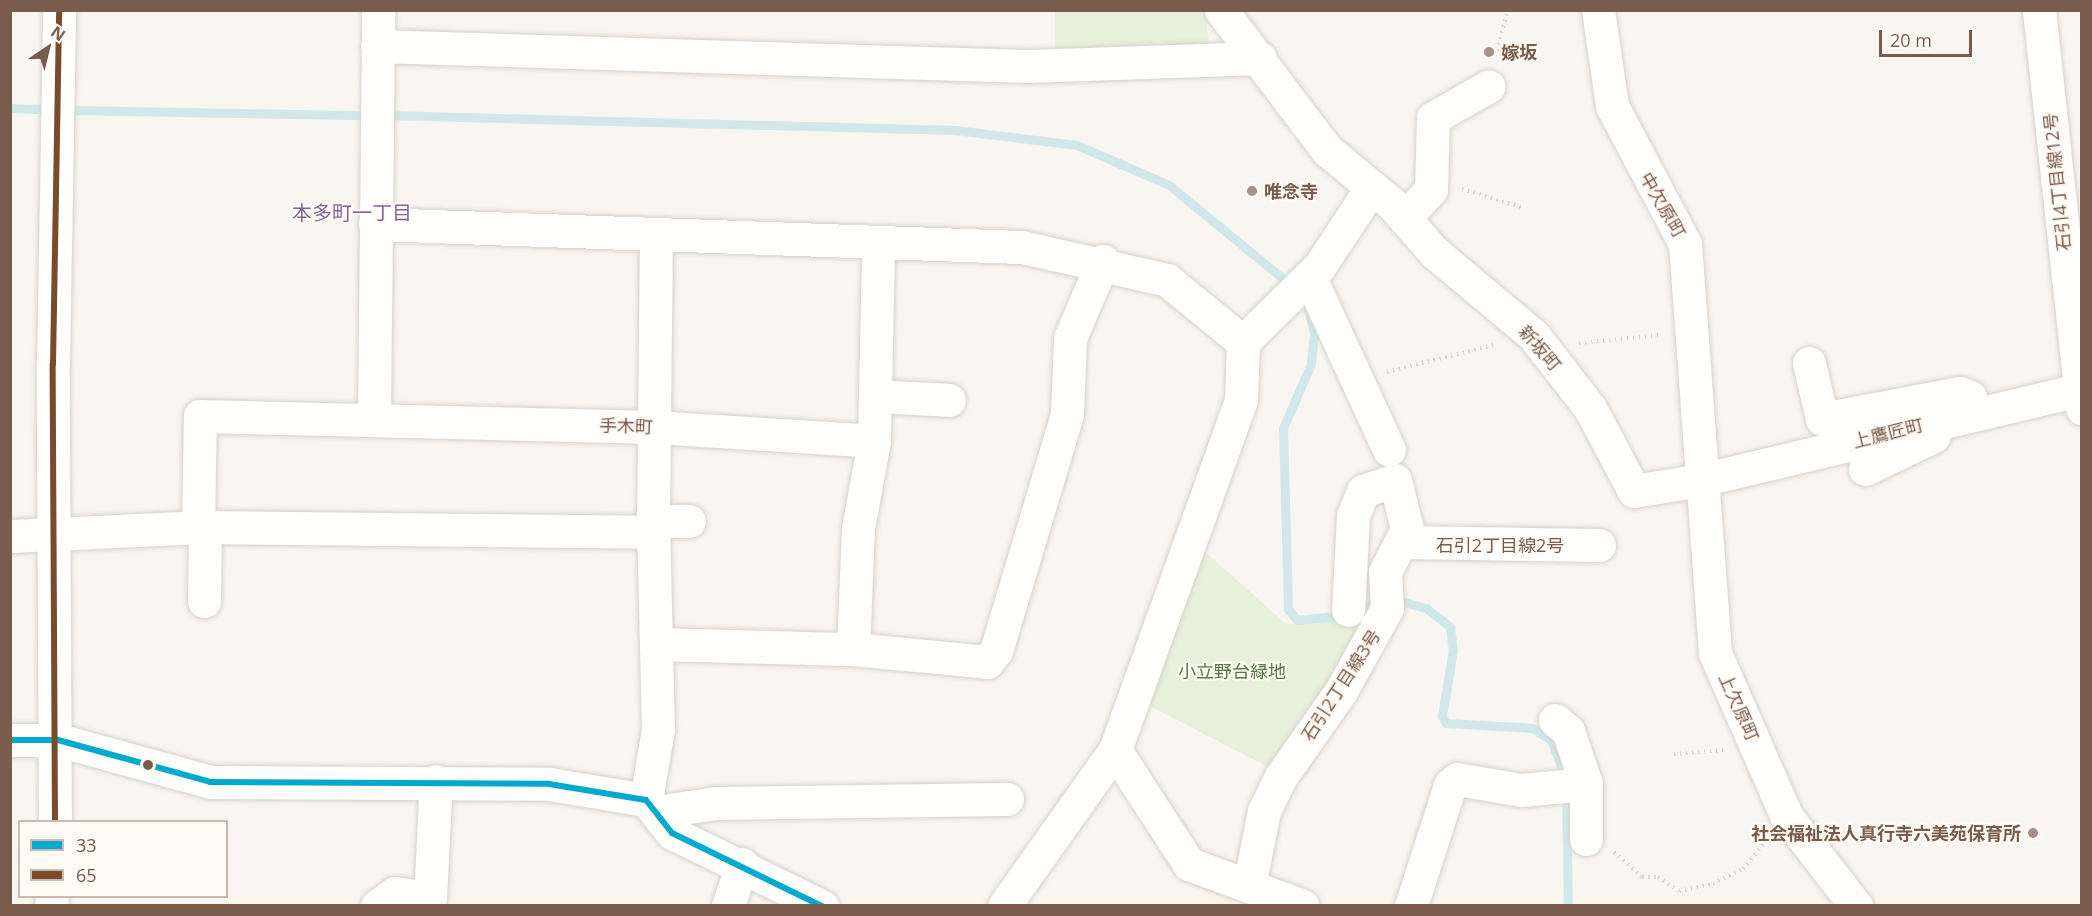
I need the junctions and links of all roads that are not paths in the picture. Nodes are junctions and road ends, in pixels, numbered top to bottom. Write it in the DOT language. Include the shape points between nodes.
graph roads {
  1 [pos="60,10"];
  2 [pos="378,10"];
  3 [pos="1221,10"];
  4 [pos="1598,10"];
  5 [pos="2039,10"];
  6 [pos="377,46"];
  7 [pos="1260,58"];
  8 [pos="1489,86"];
  9 [pos="1372,187"];
  10 [pos="1405,218"];
  11 [pos="375,224"];
  12 [pos="656,236"];
  13 [pos="878,242"];
  14 [pos="1103,261"];
  15 [pos="1310,278"];
  16 [pos="1243,342"];
  17 [pos="1809,363"];
  18 [pos="876,396"];
  19 [pos="2080,396"];
  20 [pos="949,400"];
  21 [pos="1995,406"];
  22 [pos="374,418"];
  23 [pos="654,427"];
  24 [pos="874,441"];
  25 [pos="1392,465"];
  26 [pos="1865,469"];
  27 [pos="1698,480"];
  28 [pos="689,521"];
  29 [pos="653,526"];
  30 [pos="201,527"];
  31 [pos="10,536"];
  32 [pos="54,537"];
  33 [pos="1401,542"];
  34 [pos="1599,545"];
  35 [pos="204,601"];
  36 [pos="1348,610"];
  37 [pos="656,644"];
  38 [pos="853,649"];
  39 [pos="1555,720"];
  40 [pos="10,740"];
  41 [pos="58,740"];
  42 [pos="1115,750"];
  43 [pos="436,781"];
  44 [pos="1586,784"];
  45 [pos="1007,799"];
  46 [pos="651,806"];
  47 [pos="55,820"];
  48 [pos="1586,839"];
  49 [pos="742,864"];
  50 [pos="1250,886"];
  51 [pos="377,906"];
  52 [pos="728,906"];
  53 [pos="822,906"];
  54 [pos="1004,906"];
  55 [pos="1303,906"];
  56 [pos="1411,906"];
  57 [pos="1856,906"];
  1 -- 32 [label="street"];
  2 -- 6 [label="street"];
  3 -- 7 [label="street, 新坂町"];
  4 -- 27 [label="street, 中欠原町" via="1612,106 1685,244"];
  5 -- 19 [label="street, 石引4丁目線12号"];
  6 -- 7 [label="street" via="1029,66"];
  6 -- 11 [label="street"];
  7 -- 9 [label="street, 新坂町" via="1327,150"];
  8 -- 10 [label="street" via="1434,118 1431,189"];
  9 -- 10 [label="street, 新坂町"];
  9 -- 15 [label="street"];
  10 -- 27 [label="street, 新坂町" via="1434,252 1534,336 1590,408 1634,490"];
  11 -- 12 [label="street"];
  11 -- 22 [label="street"];
  12 -- 13 [label="street"];
  12 -- 23 [label="street"];
  13 -- 14 [label="street" via="1022,247"];
  13 -- 18 [label="street"];
  14 -- 16 [label="street" via="1167,280"];
  14 -- 38 [label="street" via="1070,338 1067,414 996,651 987,662"];
  15 -- 16 [label="street"];
  15 -- 25 [label="street, 石引2丁目線3号" via="1334,340 1358,379"];
  16 -- 42 [label="street" via="1241,400"];
  17 -- 21 [label="street" via="1822,419 1960,393"];
  18 -- 20 [label="street"];
  18 -- 24 [label="street"];
  19 -- 21 [label="street, 上鷹匠町"];
  21 -- 26 [label="street"];
  21 -- 27 [label="street, 上鷹匠町"];
  22 -- 23 [label="street, 手木町"];
  22 -- 30 [label="street, 手木町" via="200,416"];
  23 -- 24 [label="street, 手木町"];
  23 -- 29 [label="street"];
  24 -- 38 [label="street" via="858,528"];
  25 -- 33 [label="street, 石引2丁目線3号" via="1407,529"];
  25 -- 36 [label="street" via="1363,491 1353,516"];
  27 -- 57 [label="street, 上欠原町" via="1715,653 1787,817"];
  28 -- 29 [label="street"];
  29 -- 30 [label="street"];
  29 -- 37 [label="street"];
  30 -- 32 [label="street"];
  30 -- 35 [label="street"];
  31 -- 32 [label="street"];
  32 -- 41 [label="street"];
  33 -- 34 [label="street, 石引2丁目線2号"];
  33 -- 50 [label="street, 石引2丁目線3号" via="1385,572 1388,608 1380,626 1280,778 1264,811"];
  37 -- 38 [label="street"];
  37 -- 46 [label="street" via="658,729"];
  39 -- 44 [label="street" via="1568,731"];
  40 -- 41 [label="street"];
  41 -- 43 [label="street" via="210,782"];
  41 -- 47 [label="street"];
  42 -- 50 [label="street" via="1189,864"];
  42 -- 54 [label="street"];
  43 -- 46 [label="street" via="549,784"];
  43 -- 51 [label="street" via="430,898 395,893"];
  44 -- 48 [label="street"];
  44 -- 56 [label="street" via="1521,790 1457,779 1450,785"];
  45 -- 46 [label="street"];
  46 -- 49 [label="street" via="672,833"];
  49 -- 52 [label="street"];
  49 -- 53 [label="street"];
  50 -- 55 [label="street"];
}
